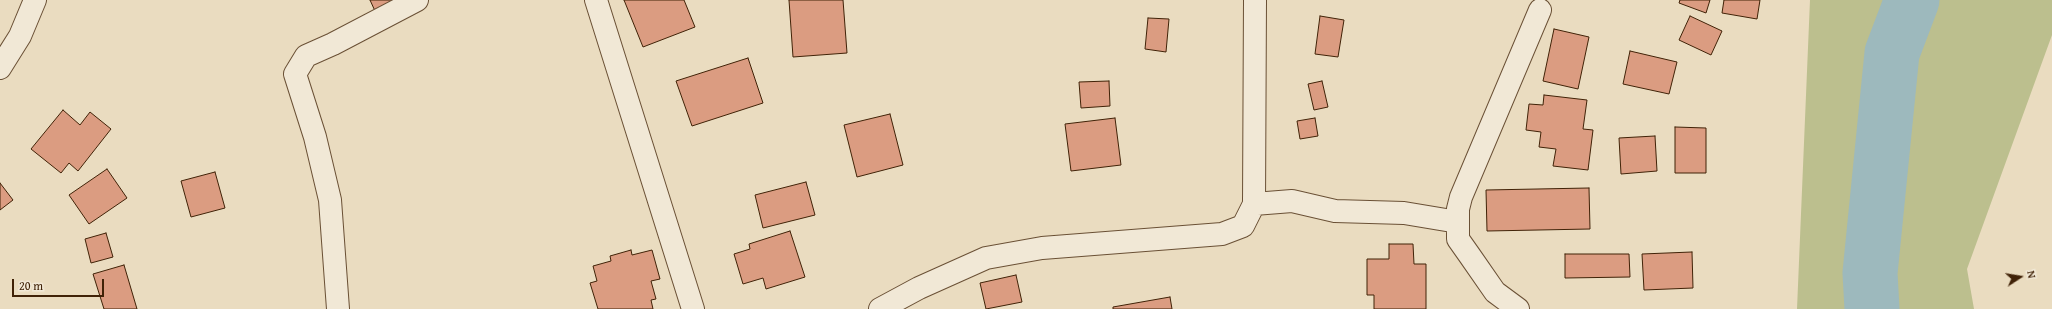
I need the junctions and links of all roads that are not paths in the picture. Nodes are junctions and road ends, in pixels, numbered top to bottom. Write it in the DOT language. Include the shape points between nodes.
graph roads {
  1 [pos="36,0"];
  2 [pos="417,0"];
  3 [pos="596,0"];
  4 [pos="1255,0"];
  5 [pos="1540,10"];
  6 [pos="0,68"];
  7 [pos="1254,204"];
  8 [pos="1458,222"];
  9 [pos="338,309"];
  10 [pos="693,309"];
  11 [pos="880,309"];
  12 [pos="1518,309"];
  1 -- 6 [label="street" via="20,36"];
  2 -- 9 [label="street" via="306,56 295,74 315,136 330,200"];
  3 -- 10 [label="street"];
  4 -- 7 [label="street"];
  5 -- 8 [label="street" via="1461,197"];
  7 -- 8 [label="street" via="1292,201 1335,211 1404,213"];
  7 -- 11 [label="street" via="1243,226 1222,234 1042,248 986,258 919,288"];
  8 -- 12 [label="street" via="1458,240 1495,292"];
}
